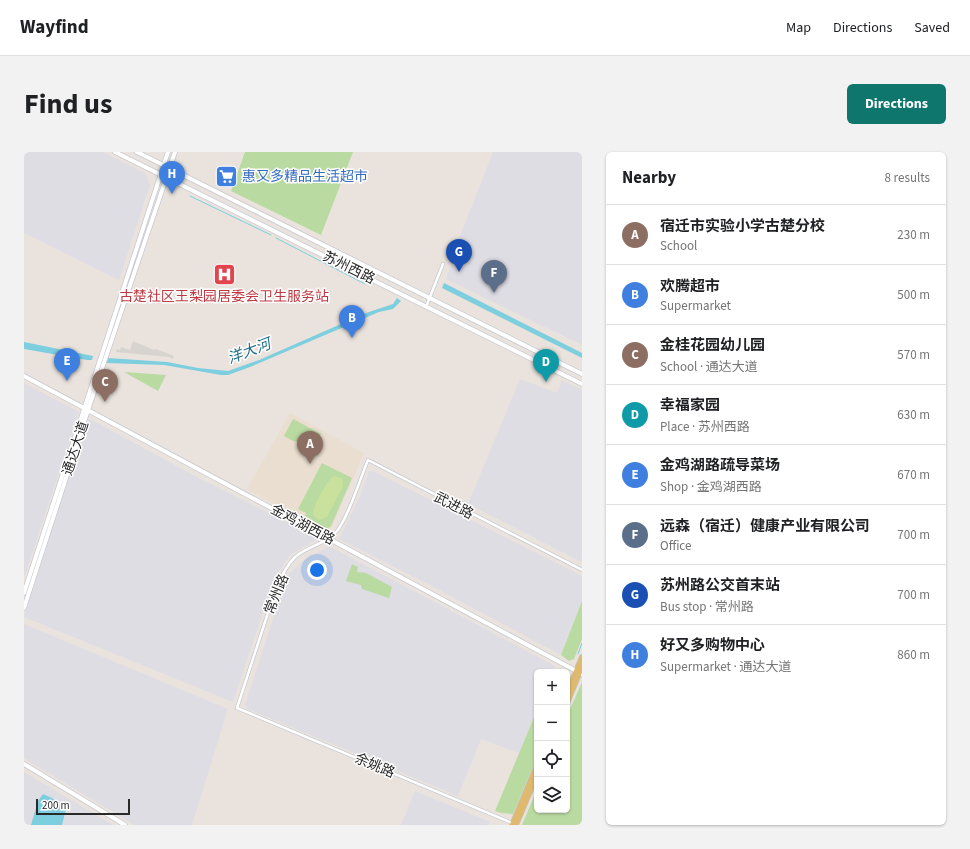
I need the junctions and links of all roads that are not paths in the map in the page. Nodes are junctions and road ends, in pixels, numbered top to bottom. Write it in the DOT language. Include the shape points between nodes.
graph roads {
  1 [pos="115,152"];
  2 [pos="137,152"];
  3 [pos="168,152"];
  4 [pos="174,152"];
  5 [pos="164,165"];
  6 [pos="169,168"];
  7 [pos="160,175"];
  8 [pos="166,177"];
  9 [pos="443,264"];
  10 [pos="414,290"];
  11 [pos="410,298"];
  12 [pos="430,298"];
  13 [pos="426,306"];
  14 [pos="448,307"];
  15 [pos="444,315"];
  16 [pos="529,347"];
  17 [pos="525,355"];
  18 [pos="582,374"];
  19 [pos="24,376"];
  20 [pos="582,384"];
  21 [pos="86,409"];
  22 [pos="368,460"];
  23 [pos="329,538"];
  24 [pos="582,570"];
  25 [pos="24,593"];
  26 [pos="24,608"];
  27 [pos="582,657"];
  28 [pos="582,668"];
  29 [pos="579,672"];
  30 [pos="570,688"];
  31 [pos="570,695"];
  32 [pos="237,708"];
  33 [pos="24,764"];
  34 [pos="534,773"];
  35 [pos="536,777"];
  36 [pos="514,824"];
  37 [pos="125,825"];
  1 -- 7 [label="main road, 苏州西路"];
  2 -- 5 [label="main road, 苏州西路"];
  3 -- 5 [label="main road, 通达大道"];
  4 -- 6 [label="main road, 通达大道"];
  5 -- 6 [label="main road, 苏州西路"];
  5 -- 7 [label="main road, 通达大道"];
  6 -- 8 [label="main road, 通达大道"];
  6 -- 10 [label="main road, 苏州西路"];
  7 -- 8 [label="main road, 苏州西路"];
  7 -- 21 [label="main road, 通达大道"];
  8 -- 11 [label="main road, 苏州西路"];
  8 -- 21 [label="main road, 通达大道"];
  9 -- 12 [label="street"];
  10 -- 11 [label="main road"];
  10 -- 12 [label="main road, 苏州西路"];
  11 -- 13 [label="main road, 苏州西路"];
  12 -- 13 [label="street"];
  12 -- 14 [label="main road, 苏州西路"];
  13 -- 15 [label="main road, 苏州西路"];
  14 -- 15 [label="main road"];
  14 -- 16 [label="main road, 苏州西路"];
  15 -- 17 [label="main road, 苏州西路"];
  16 -- 17 [label="main road"];
  16 -- 18 [label="main road, 苏州西路"];
  17 -- 20 [label="main road, 苏州西路"];
  19 -- 21 [label="main road, 金鸡湖西路"];
  21 -- 23 [label="main road, 金鸡湖西路"];
  21 -- 25 [label="main road, 通达大道"];
  21 -- 26 [label="main road, 通达大道"];
  22 -- 23 [label="street, 常州路" via="345,518 338,530"];
  22 -- 24 [label="street, 武进路"];
  23 -- 29 [label="main road, 金鸡湖西路"];
  23 -- 32 [label="street, 常州路" via="295,557 284,570"];
  27 -- 29 [label="main road"];
  28 -- 29 [label="main road"];
  29 -- 30 [label="main road"];
  29 -- 31 [label="main road"];
  32 -- 36 [label="street, 余姚路"];
  33 -- 37 [label="main road"];
  34 -- 36 [label="main road"];
  35 -- 36 [label="main road"];
}
